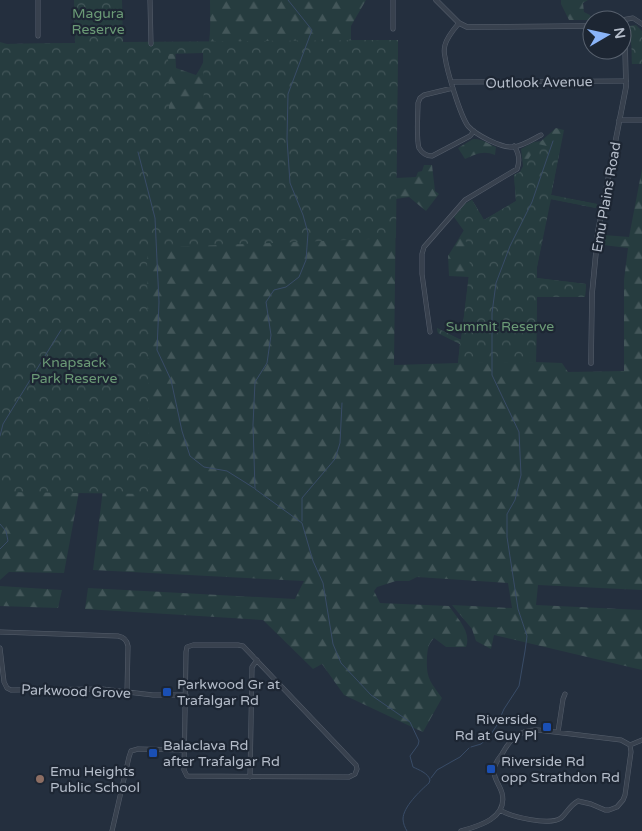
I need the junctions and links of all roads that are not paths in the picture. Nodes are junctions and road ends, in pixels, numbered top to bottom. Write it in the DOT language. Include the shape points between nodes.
graph roads {
  1 [pos="38,0"];
  2 [pos="150,0"];
  3 [pos="393,0"];
  4 [pos="436,0"];
  5 [pos="459,23"];
  6 [pos="582,26"];
  7 [pos="393,29"];
  8 [pos="38,36"];
  9 [pos="151,44"];
  10 [pos="625,60"];
  11 [pos="626,80"];
  12 [pos="452,82"];
  13 [pos="453,88"];
  14 [pos="620,120"];
  15 [pos="642,120"];
  16 [pos="474,131"];
  17 [pos="541,135"];
  18 [pos="514,146"];
  19 [pos="430,332"];
  20 [pos="591,363"];
  21 [pos="0,632"];
  22 [pos="0,648"];
  23 [pos="257,660"];
  24 [pos="127,692"];
  25 [pos="565,694"];
  26 [pos="186,695"];
  27 [pos="558,732"];
  28 [pos="642,740"];
  29 [pos="630,745"];
  30 [pos="185,750"];
  31 [pos="250,777"];
  32 [pos="500,810"];
  33 [pos="112,831"];
  34 [pos="461,831"];
  1 -- 8 [label="street"];
  2 -- 9 [label="street"];
  3 -- 7 [label="street"];
  4 -- 5 [label="street"];
  5 -- 6 [label="street" via="473,27"];
  5 -- 12 [label="street" via="445,47 444,56"];
  10 -- 11 [label="street, Emu Plains Road"];
  11 -- 12 [label="street, Outlook Avenue"];
  11 -- 14 [label="street, Emu Plains Road"];
  12 -- 13 [label="street"];
  13 -- 16 [label="street" via="464,120"];
  13 -- 16 [label="street" via="420,98 420,148 425,155 432,156"];
  14 -- 15 [label="street"];
  14 -- 20 [label="street, Emu Plains Road" via="598,231 592,294"];
  16 -- 18 [label="street" via="500,144"];
  17 -- 18 [label="street"];
  18 -- 19 [label="street" via="519,158 517,169 465,200 424,247 422,274"];
  21 -- 24 [label="street" via="123,637 128,646"];
  22 -- 24 [label="street, Parkwood Grove" via="4,682 9,689"];
  23 -- 26 [label="street" via="241,645 193,644 186,652"];
  23 -- 31 [label="street" via="252,668"];
  23 -- 31 [label="street" via="356,764 356,772 349,777"];
  24 -- 26 [label="street, Parkwood Grove"];
  25 -- 27 [label="street"];
  26 -- 30 [label="street"];
  27 -- 29 [label="street" via="621,740"];
  27 -- 32 [label="street" via="531,730 510,741 494,768 494,777 501,789"];
  28 -- 29 [label="street"];
  29 -- 32 [label="street" via="624,795 621,804 614,809 605,810 578,802 558,819 540,821"];
  30 -- 31 [label="street" via="184,770 187,776"];
  30 -- 33 [label="street" via="131,751"];
  32 -- 34 [label="street" via="491,819"];
}
